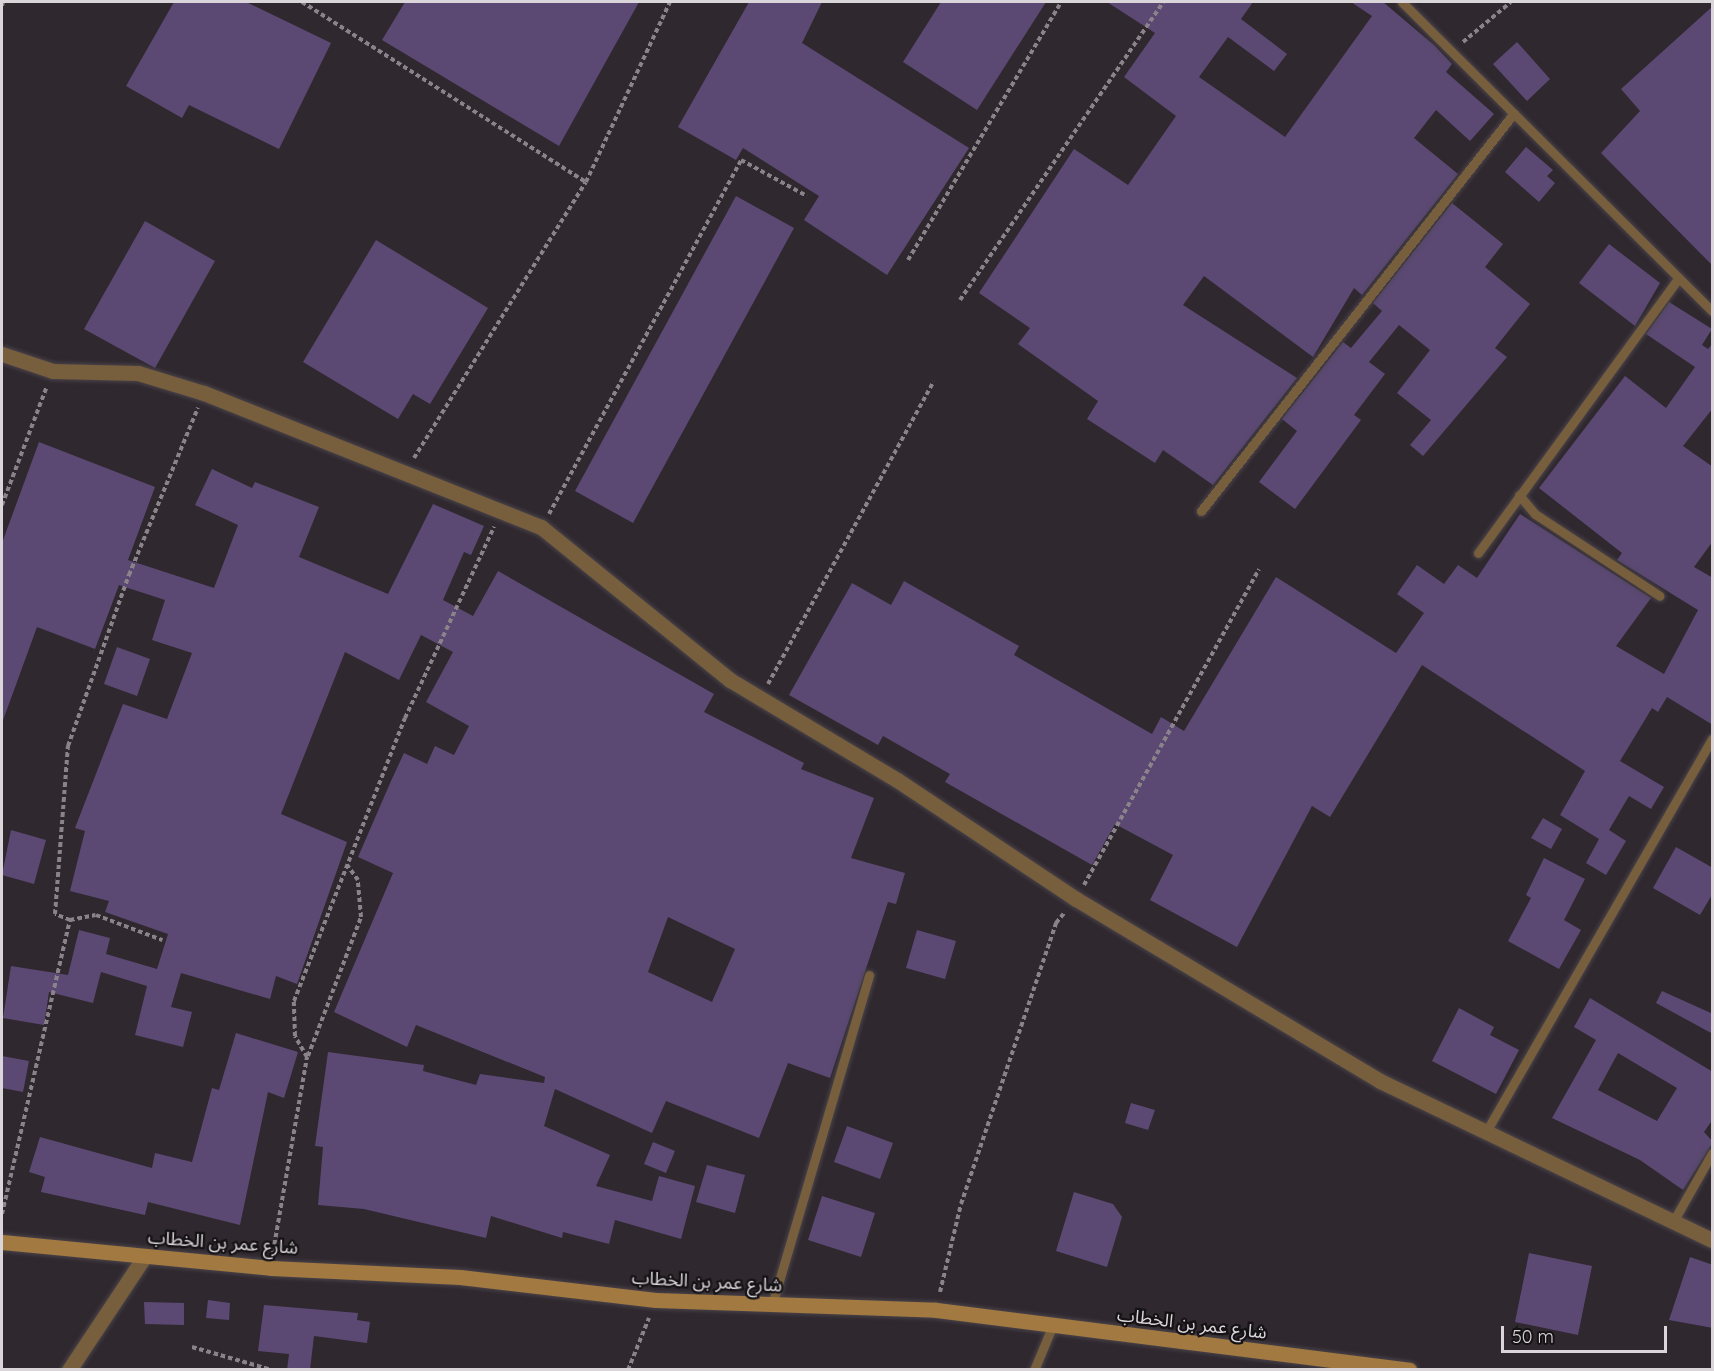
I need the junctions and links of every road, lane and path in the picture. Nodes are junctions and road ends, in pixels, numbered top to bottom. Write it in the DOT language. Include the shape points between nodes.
graph roads {
  1 [pos="3,2"];
  2 [pos="302,2"];
  3 [pos="670,2"];
  4 [pos="1061,2"];
  5 [pos="1163,2"];
  6 [pos="1402,2"];
  7 [pos="1511,2"];
  8 [pos="2,6"];
  9 [pos="1454,50"];
  10 [pos="1514,113"];
  11 [pos="586,182"];
  12 [pos="807,196"];
  13 [pos="908,260"];
  14 [pos="1677,279"];
  15 [pos="960,300"];
  16 [pos="1713,311"];
  17 [pos="2,354"];
  18 [pos="52,371"];
  19 [pos="934,381"];
  20 [pos="204,393"];
  21 [pos="406,471"];
  22 [pos="1519,495"];
  23 [pos="2,505"];
  24 [pos="1200,511"];
  25 [pos="500,514"];
  26 [pos="541,527"];
  27 [pos="1478,553"];
  28 [pos="1259,569"];
  29 [pos="1660,596"];
  30 [pos="762,695"];
  31 [pos="1713,739"];
  32 [pos="346,864"];
  33 [pos="1076,899"];
  34 [pos="70,920"];
  35 [pos="162,940"];
  36 [pos="869,975"];
  37 [pos="308,1057"];
  38 [pos="1487,1130"];
  39 [pos="1713,1153"];
  40 [pos="2,1214"];
  41 [pos="1674,1220"];
  42 [pos="1713,1240"];
  43 [pos="2,1242"];
  44 [pos="144,1257"];
  45 [pos="271,1268"];
  46 [pos="656,1300"];
  47 [pos="772,1305"];
  48 [pos="936,1311"];
  49 [pos="1052,1327"];
  50 [pos="192,1347"];
  51 [pos="69,1370"];
  52 [pos="272,1370"];
  53 [pos="628,1370"];
  54 [pos="1034,1370"];
  55 [pos="1409,1370"];
  1 -- 8 [label="path"];
  2 -- 11 [label="path"];
  3 -- 11 [label="path"];
  4 -- 13 [label="path"];
  5 -- 15 [label="path"];
  6 -- 9 [label="lane"];
  7 -- 9 [label="path"];
  9 -- 10 [label="lane"];
  10 -- 14 [label="lane"];
  10 -- 24 [label="lane"];
  11 -- 21 [label="path"];
  12 -- 26 [label="path" via="741,160"];
  14 -- 16 [label="lane"];
  14 -- 22 [label="lane"];
  17 -- 18 [label="street"];
  18 -- 20 [label="street" via="138,373"];
  18 -- 23 [label="path"];
  19 -- 30 [label="path"];
  20 -- 21 [label="street"];
  20 -- 34 [label="path" via="129,574 68,746 55,914"];
  21 -- 25 [label="street"];
  22 -- 27 [label="lane"];
  22 -- 29 [label="lane" via="1535,514"];
  25 -- 26 [label="street"];
  25 -- 32 [label="path" via="405,718"];
  26 -- 30 [label="street" via="730,680"];
  28 -- 33 [label="path"];
  30 -- 33 [label="street"];
  31 -- 38 [label="lane"];
  32 -- 37 [label="path" via="294,1001 295,1036"];
  32 -- 37 [label="path" via="358,880 361,917"];
  33 -- 38 [label="street" via="1380,1081"];
  33 -- 48 [label="path" via="1056,923 961,1204"];
  34 -- 35 [label="path" via="96,915"];
  34 -- 40 [label="path"];
  36 -- 47 [label="lane"];
  37 -- 45 [label="path"];
  38 -- 41 [label="street"];
  39 -- 41 [label="lane"];
  41 -- 42 [label="street"];
  43 -- 44 [label="main road, شارع عمر بن الخطاب"];
  44 -- 45 [label="main road, شارع عمر بن الخطاب"];
  44 -- 51 [label="street"];
  45 -- 46 [label="main road, شارع عمر بن الخطاب" via="460,1277"];
  46 -- 47 [label="main road, شارع عمر بن الخطاب"];
  46 -- 53 [label="path"];
  47 -- 48 [label="main road, شارع عمر بن الخطاب"];
  48 -- 49 [label="main road, شارع عمر بن الخطاب"];
  49 -- 54 [label="lane"];
  49 -- 55 [label="main road, شارع عمر بن الخطاب"];
  50 -- 52 [label="path"];
}
